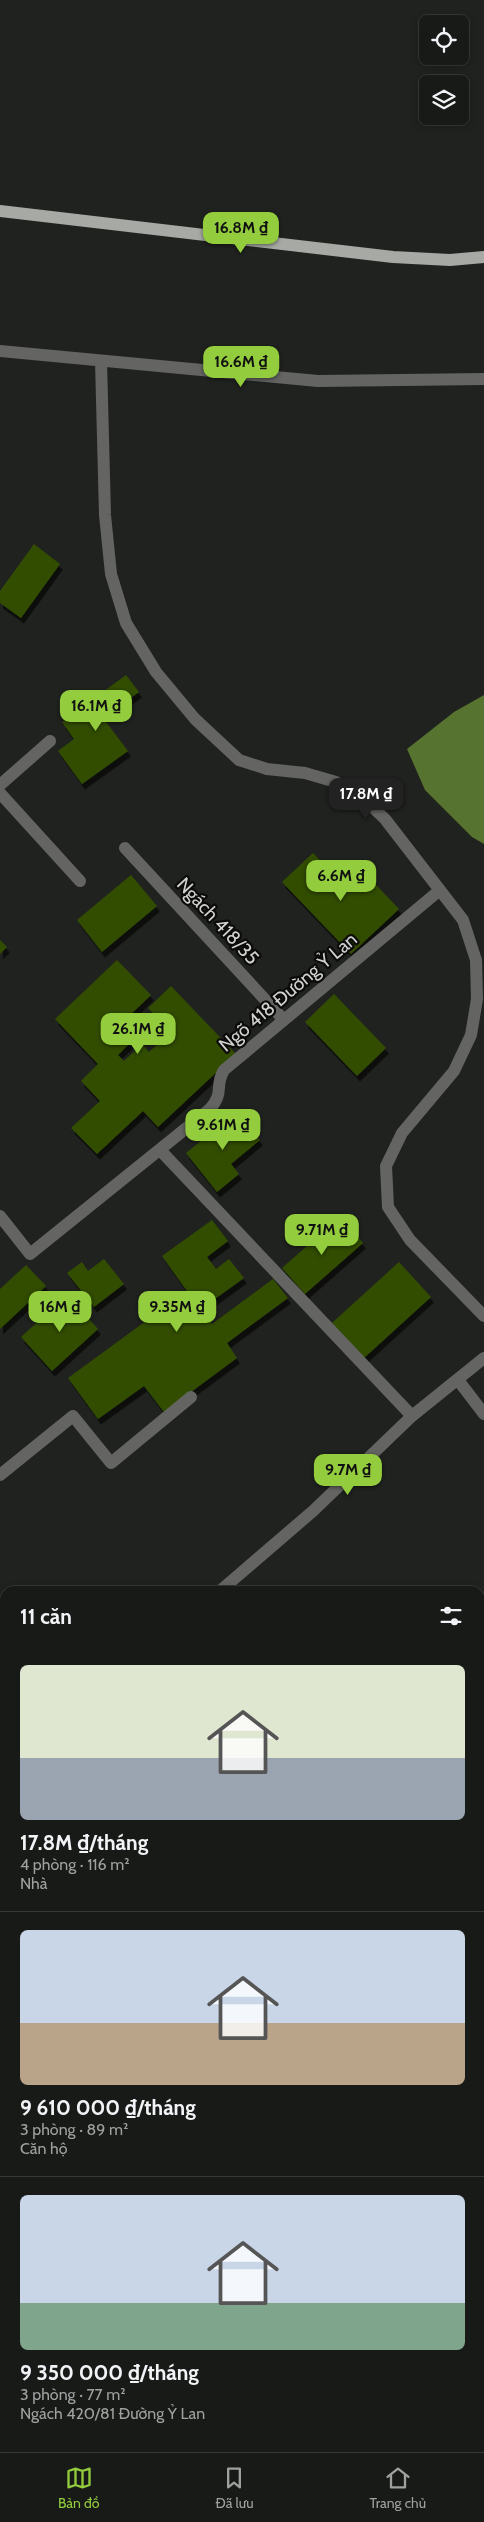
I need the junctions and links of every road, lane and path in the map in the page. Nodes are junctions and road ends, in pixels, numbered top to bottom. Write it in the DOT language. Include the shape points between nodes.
graph roads {
  1 [pos="0,211"];
  2 [pos="484,257"];
  3 [pos="0,351"];
  4 [pos="101,361"];
  5 [pos="484,380"];
  6 [pos="50,741"];
  7 [pos="0,787"];
  8 [pos="125,848"];
  9 [pos="80,880"];
  10 [pos="440,890"];
  11 [pos="284,1020"];
  12 [pos="160,1150"];
  13 [pos="0,1216"];
  14 [pos="484,1316"];
  15 [pos="484,1358"];
  16 [pos="458,1380"];
  17 [pos="191,1397"];
  18 [pos="484,1414"];
  19 [pos="412,1416"];
  20 [pos="0,1475"];
  21 [pos="226,1586"];
  1 -- 2 [label="main road" via="393,257 450,260"];
  3 -- 4 [label="street"];
  4 -- 5 [label="street" via="318,381"];
  4 -- 10 [label="street" via="111,574 126,623 156,672 196,719 239,760 267,769 305,773 336,782 365,800 385,820"];
  6 -- 7 [label="street"];
  7 -- 9 [label="street"];
  8 -- 11 [label="street, Ngách 418/35"];
  10 -- 11 [label="street, Ngõ 418 Đường Ỷ Lan"];
  10 -- 14 [label="street" via="463,920 476,960 477,999 471,1035 454,1071 402,1133 386,1166 388,1207 410,1240"];
  11 -- 12 [label="street, Ngõ 418 Đường Ỷ Lan" via="224,1070 219,1078 217,1101"];
  12 -- 13 [label="street, Ngõ 418 Đường Ỷ Lan" via="30,1254"];
  12 -- 19 [label="street"];
  15 -- 16 [label="street"];
  16 -- 18 [label="street"];
  16 -- 19 [label="street"];
  17 -- 20 [label="street" via="111,1463 73,1416"];
  19 -- 21 [label="street" via="313,1511"];
}
